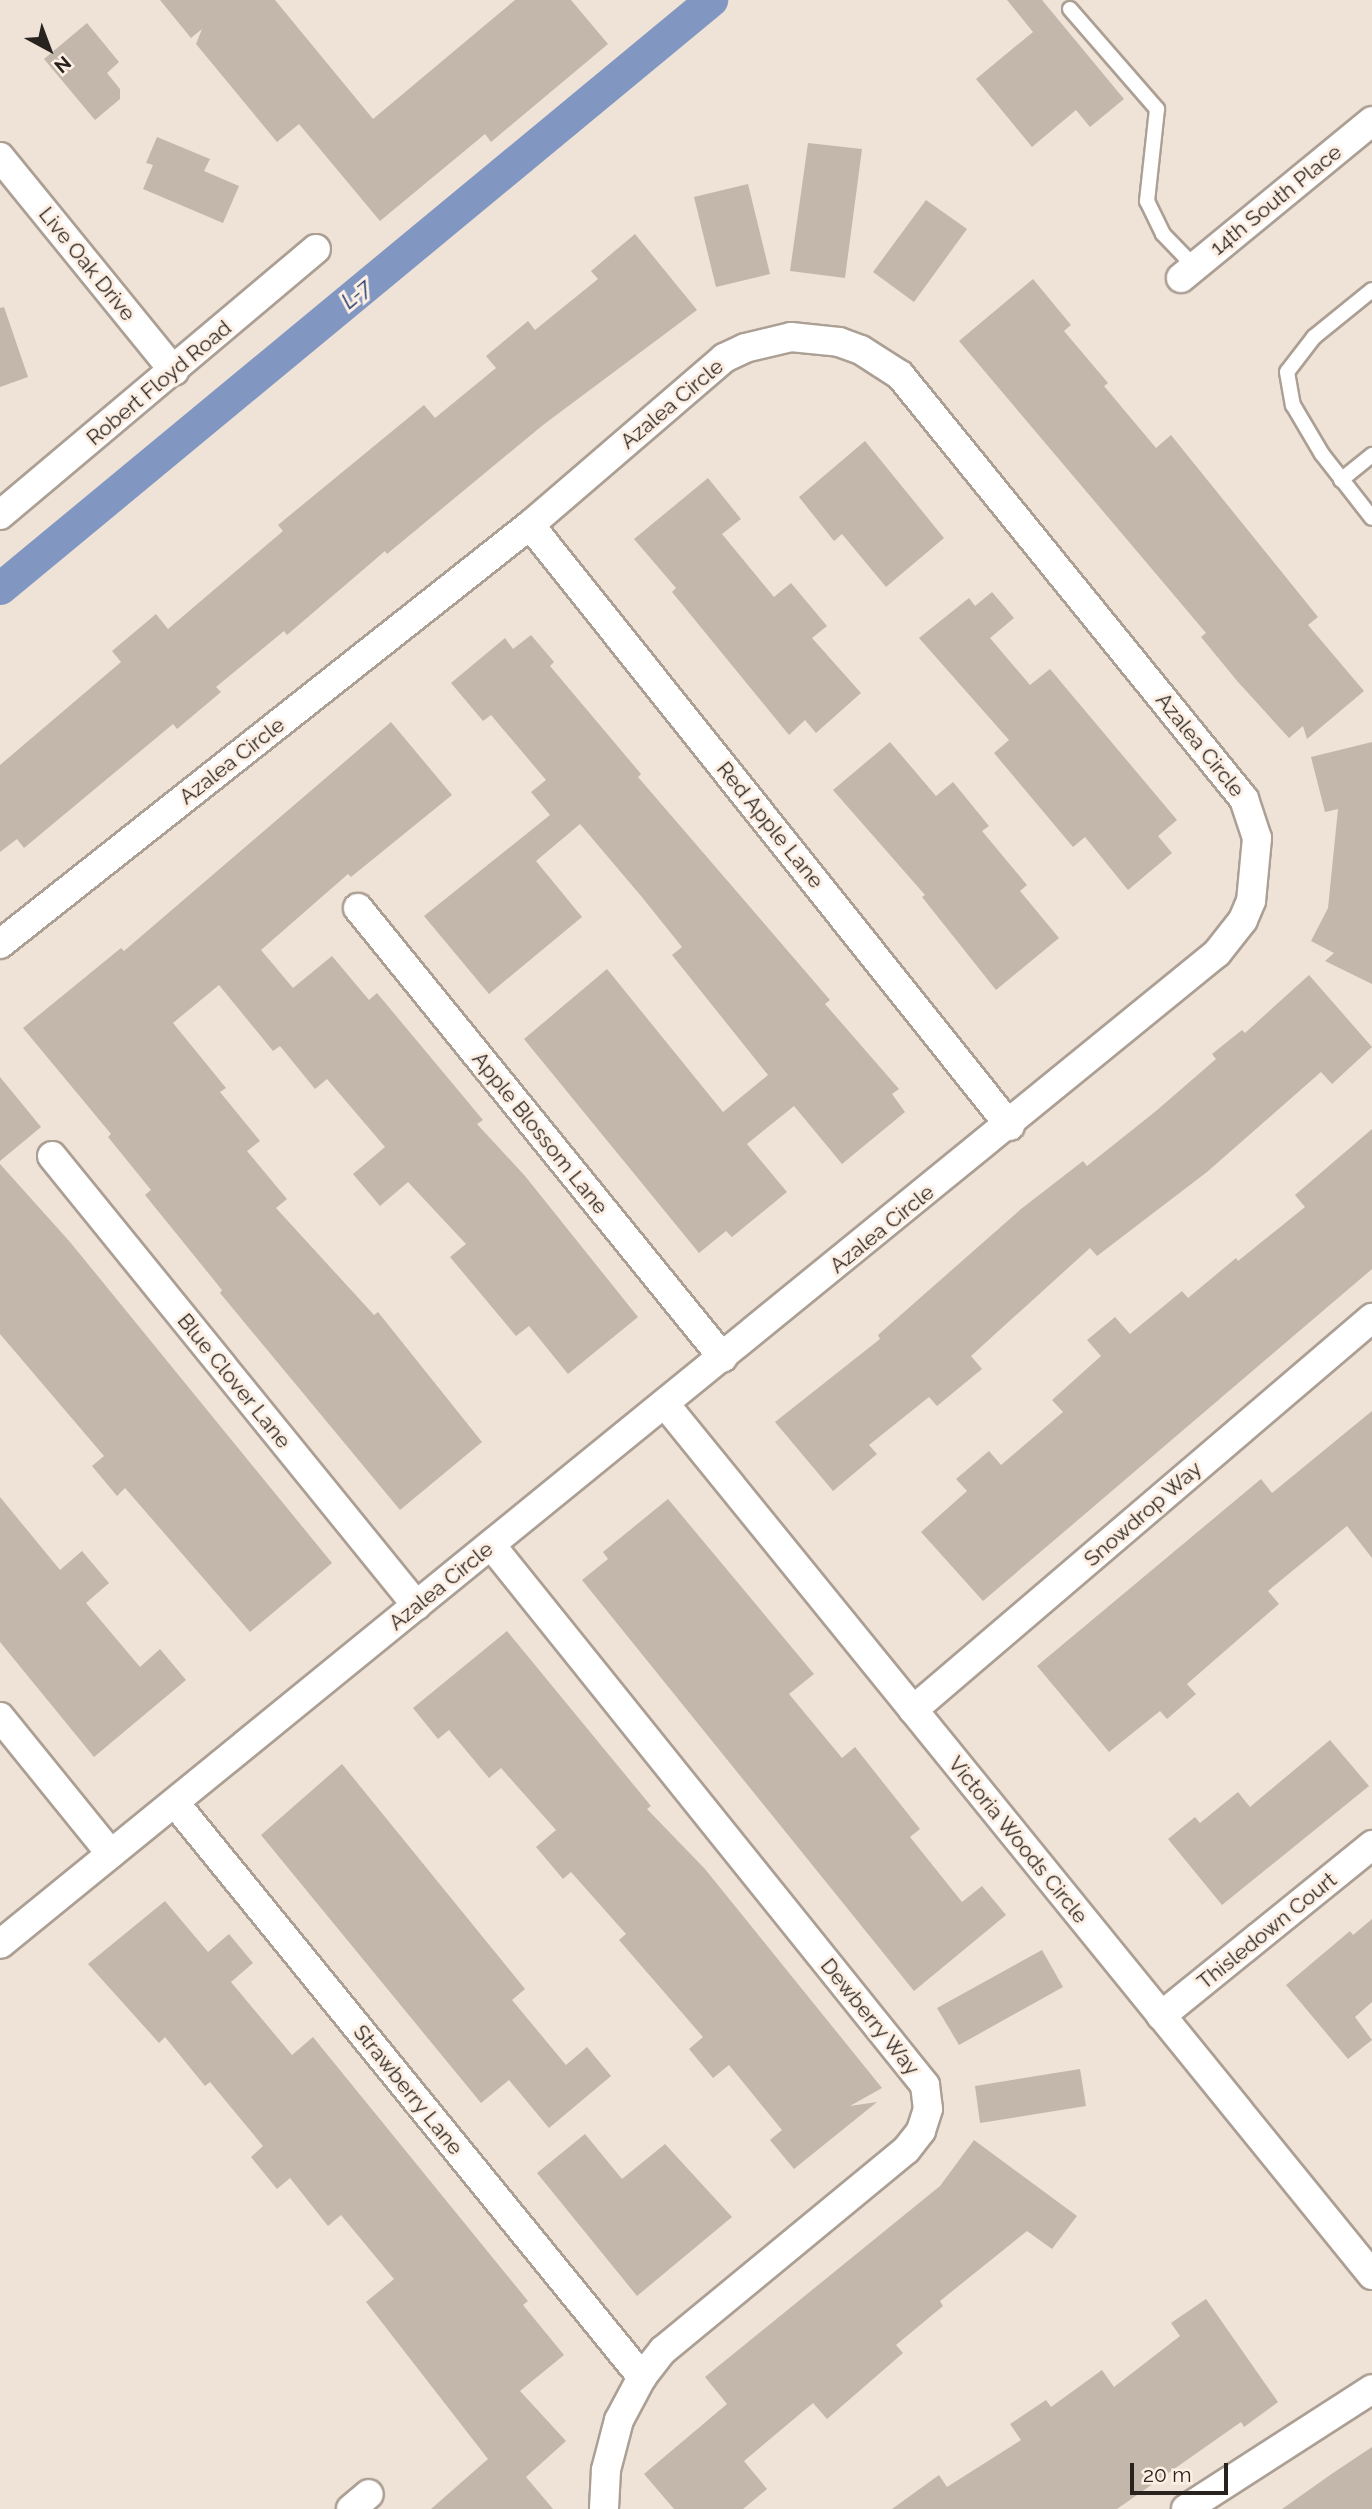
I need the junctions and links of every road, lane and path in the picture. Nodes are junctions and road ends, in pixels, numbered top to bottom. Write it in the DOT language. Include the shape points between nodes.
graph roads {
  1 [pos="1070,9"];
  2 [pos="1372,121"];
  3 [pos="0,157"];
  4 [pos="316,249"];
  5 [pos="1188,273"];
  6 [pos="1372,290"];
  7 [pos="174,372"];
  8 [pos="1372,454"];
  9 [pos="1340,480"];
  10 [pos="0,515"];
  11 [pos="1372,518"];
  12 [pos="530,525"];
  13 [pos="358,908"];
  14 [pos="0,944"];
  15 [pos="1010,1126"];
  16 [pos="52,1156"];
  17 [pos="1372,1320"];
  18 [pos="723,1358"];
  19 [pos="665,1404"];
  20 [pos="491,1545"];
  21 [pos="417,1606"];
  22 [pos="913,1710"];
  23 [pos="0,1717"];
  24 [pos="175,1802"];
  25 [pos="1372,1845"];
  26 [pos="111,1854"];
  27 [pos="0,1944"];
  28 [pos="1161,2016"];
  29 [pos="1372,2275"];
  30 [pos="642,2377"];
  31 [pos="1372,2389"];
  32 [pos="604,2509"];
  33 [pos="1186,2509"];
  1 -- 5 [label="lane" via="1157,109 1147,201"];
  2 -- 5 [label="street, 14th South Place"];
  3 -- 7 [label="street, Live Oak Drive"];
  4 -- 7 [label="street, Robert Floyd Road"];
  6 -- 9 [label="lane" via="1314,337 1287,372 1293,405"];
  7 -- 10 [label="street, Robert Floyd Road"];
  8 -- 9 [label="lane"];
  9 -- 11 [label="lane"];
  12 -- 14 [label="street, Azalea Circle"];
  12 -- 15 [label="street, Red Apple Lane"];
  12 -- 15 [label="street, Azalea Circle" via="724,358 791,337 839,342 861,350 901,375 1244,799 1259,859 1251,901 1231,938"];
  13 -- 18 [label="street, Apple Blossom Lane"];
  15 -- 18 [label="street, Azalea Circle"];
  16 -- 21 [label="street, Blue Clover Lane"];
  17 -- 22 [label="street, Snowdrop Way"];
  18 -- 19 [label="street, Azalea Circle"];
  19 -- 20 [label="street, Azalea Circle"];
  19 -- 22 [label="street, Victoria Woods Circle"];
  20 -- 21 [label="street, Azalea Circle"];
  20 -- 30 [label="street, Dewberry Way" via="925,2085 928,2109 922,2131 906,2150 681,2332"];
  21 -- 24 [label="street, Azalea Circle"];
  22 -- 28 [label="street, Victoria Woods Circle"];
  23 -- 26 [label="street"];
  24 -- 26 [label="street, Azalea Circle"];
  24 -- 30 [label="street, Strawberry Lane"];
  25 -- 28 [label="street, Thisledown Court"];
  26 -- 27 [label="street, Azalea Circle"];
  28 -- 29 [label="street, Victoria Woods Circle"];
  30 -- 32 [label="street, Dewberry Way" via="611,2445"];
  31 -- 33 [label="street"];
}
